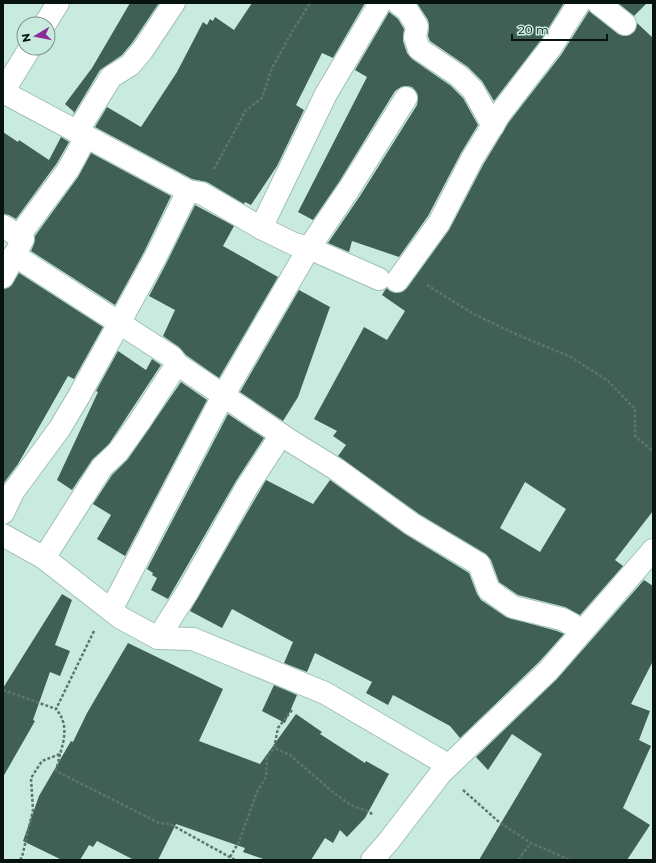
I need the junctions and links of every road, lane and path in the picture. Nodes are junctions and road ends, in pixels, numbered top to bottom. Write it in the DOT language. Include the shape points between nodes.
graph roads {
  1 [pos="58,3"];
  2 [pos="174,3"];
  3 [pos="310,3"];
  4 [pos="380,3"];
  5 [pos="398,3"];
  6 [pos="579,3"];
  7 [pos="598,3"];
  8 [pos="50,16"];
  9 [pos="625,24"];
  10 [pos="25,56"];
  11 [pos="3,92"];
  12 [pos="406,98"];
  13 [pos="493,126"];
  14 [pos="82,134"];
  15 [pos="194,192"];
  16 [pos="262,228"];
  17 [pos="12,239"];
  18 [pos="309,248"];
  19 [pos="3,277"];
  20 [pos="388,280"];
  21 [pos="119,323"];
  22 [pos="177,364"];
  23 [pos="223,396"];
  24 [pos="281,435"];
  25 [pos="653,451"];
  26 [pos="3,513"];
  27 [pos="3,535"];
  28 [pos="653,550"];
  29 [pos="44,558"];
  30 [pos="108,608"];
  31 [pos="581,632"];
  32 [pos="158,638"];
  33 [pos="308,686"];
  34 [pos="3,690"];
  35 [pos="56,709"];
  36 [pos="274,748"];
  37 [pos="60,754"];
  38 [pos="444,769"];
  39 [pos="388,842"];
  40 [pos="531,843"];
  41 [pos="230,857"];
  42 [pos="20,860"];
  43 [pos="235,860"];
  44 [pos="372,860"];
  45 [pos="519,860"];
  46 [pos="570,860"];
  1 -- 8 [label="street"];
  2 -- 14 [label="street" via="142,52 130,65 111,77"];
  3 -- 15 [label="path" via="272,68 262,98 246,110"];
  4 -- 16 [label="street" via="326,94"];
  5 -- 13 [label="street" via="407,10 417,26 415,36 419,49 459,76 473,90"];
  6 -- 13 [label="street" via="551,47"];
  7 -- 9 [label="street"];
  10 -- 11 [label="street"];
  11 -- 14 [label="street"];
  12 -- 18 [label="street"];
  13 -- 20 [label="street" via="472,159 439,223"];
  14 -- 15 [label="street"];
  14 -- 17 [label="street" via="68,170"];
  15 -- 16 [label="street"];
  15 -- 21 [label="street"];
  16 -- 18 [label="street" via="294,244"];
  17 -- 19 [label="street"];
  17 -- 21 [label="street"];
  18 -- 20 [label="street"];
  18 -- 23 [label="street"];
  20 -- 25 [label="path" via="425,284 472,314 571,357 608,381 634,409 635,436"];
  21 -- 22 [label="street" via="172,357"];
  21 -- 26 [label="street" via="60,428 13,492"];
  22 -- 23 [label="street"];
  22 -- 29 [label="street" via="118,452 102,466"];
  23 -- 24 [label="street"];
  23 -- 30 [label="street"];
  24 -- 31 [label="street" via="336,469 412,524 479,564 489,590 513,607 562,619"];
  24 -- 32 [label="street" via="247,487"];
  27 -- 29 [label="street"];
  28 -- 31 [label="street"];
  29 -- 30 [label="street"];
  30 -- 32 [label="street"];
  30 -- 35 [label="path"];
  31 -- 38 [label="street" via="548,671"];
  32 -- 33 [label="street" via="193,639"];
  33 -- 36 [label="path" via="278,728"];
  33 -- 38 [label="street" via="325,693"];
  34 -- 35 [label="path"];
  35 -- 37 [label="path" via="62,716 65,737"];
  36 -- 39 [label="path" via="290,755 347,802 370,812"];
  36 -- 41 [label="path" via="267,757 266,777 257,792 239,842"];
  37 -- 41 [label="path" via="56,771 159,824 170,824"];
  37 -- 42 [label="path" via="42,761 31,778 33,810"];
  38 -- 39 [label="street"];
  38 -- 40 [label="path" via="499,822"];
  39 -- 44 [label="street"];
  40 -- 45 [label="path"];
  40 -- 46 [label="path"];
  41 -- 43 [label="path"];
}
